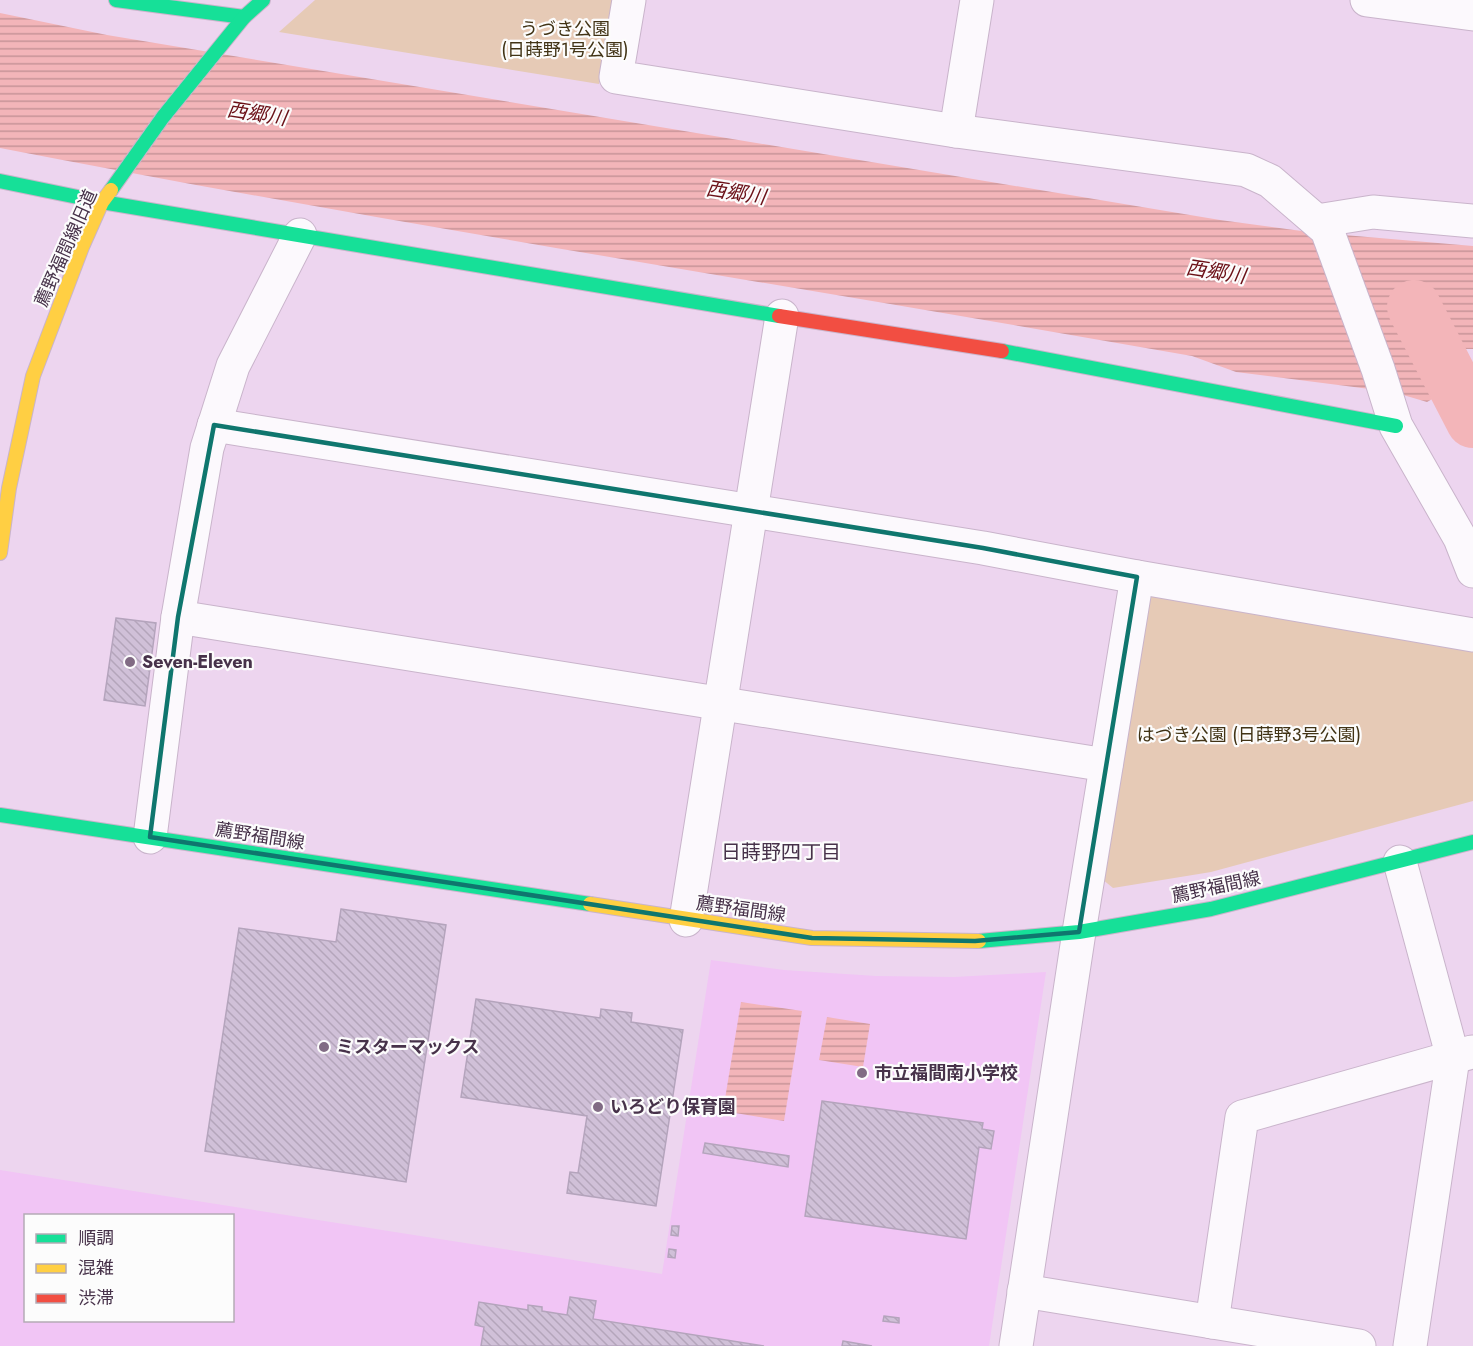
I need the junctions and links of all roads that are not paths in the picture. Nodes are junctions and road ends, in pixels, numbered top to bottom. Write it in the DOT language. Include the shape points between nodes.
graph roads {
  1 [pos="116,0"];
  2 [pos="263,0"];
  3 [pos="629,0"];
  4 [pos="977,0"];
  5 [pos="1367,0"];
  6 [pos="1473,14"];
  7 [pos="244,17"];
  8 [pos="956,131"];
  9 [pos="0,182"];
  10 [pos="102,202"];
  11 [pos="1473,221"];
  12 [pos="1322,226"];
  13 [pos="300,235"];
  14 [pos="782,316"];
  15 [pos="1391,412"];
  16 [pos="214,424"];
  17 [pos="751,510"];
  18 [pos="0,553"];
  19 [pos="1473,571"];
  20 [pos="1137,577"];
  21 [pos="178,617"];
  22 [pos="1473,635"];
  23 [pos="721,703"];
  24 [pos="1106,765"];
  25 [pos="0,815"];
  26 [pos="150,837"];
  27 [pos="1473,842"];
  28 [pos="1400,862"];
  29 [pos="686,920"];
  30 [pos="1079,932"];
  31 [pos="1463,1055"];
  32 [pos="1024,1291"];
  33 [pos="1212,1322"];
  34 [pos="1016,1346"];
  35 [pos="1359,1346"];
  36 [pos="1410,1346"];
  1 -- 7 [label="street"];
  2 -- 7 [label="street, 薦野福間線旧道"];
  3 -- 8 [label="street" via="616,77"];
  4 -- 8 [label="street"];
  5 -- 6 [label="street"];
  7 -- 10 [label="street, 薦野福間線旧道" via="163,117"];
  8 -- 12 [label="street" via="1246,170 1270,181"];
  9 -- 10 [label="street"];
  10 -- 13 [label="street"];
  10 -- 18 [label="street, 薦野福間線旧道" via="33,376 9,488"];
  11 -- 12 [label="street" via="1373,212"];
  12 -- 15 [label="street"];
  13 -- 14 [label="street"];
  13 -- 16 [label="street" via="233,366"];
  14 -- 15 [label="street"];
  14 -- 17 [label="street"];
  15 -- 19 [label="street" via="1460,538"];
  16 -- 17 [label="street"];
  16 -- 21 [label="street"];
  17 -- 20 [label="street"];
  17 -- 23 [label="street"];
  20 -- 22 [label="street"];
  20 -- 24 [label="street"];
  21 -- 23 [label="street"];
  21 -- 26 [label="street"];
  23 -- 24 [label="street"];
  23 -- 29 [label="street"];
  24 -- 30 [label="street"];
  25 -- 26 [label="street, 薦野福間線"];
  26 -- 29 [label="street, 薦野福間線"];
  27 -- 28 [label="street, 薦野福間線"];
  28 -- 30 [label="street, 薦野福間線" via="1211,909"];
  28 -- 31 [label="street"];
  29 -- 30 [label="street, 薦野福間線" via="812,938 975,941"];
  30 -- 32 [label="street"];
  31 -- 33 [label="street" via="1242,1117"];
  31 -- 36 [label="street"];
  32 -- 33 [label="street"];
  32 -- 34 [label="street"];
  33 -- 35 [label="street"];
}
